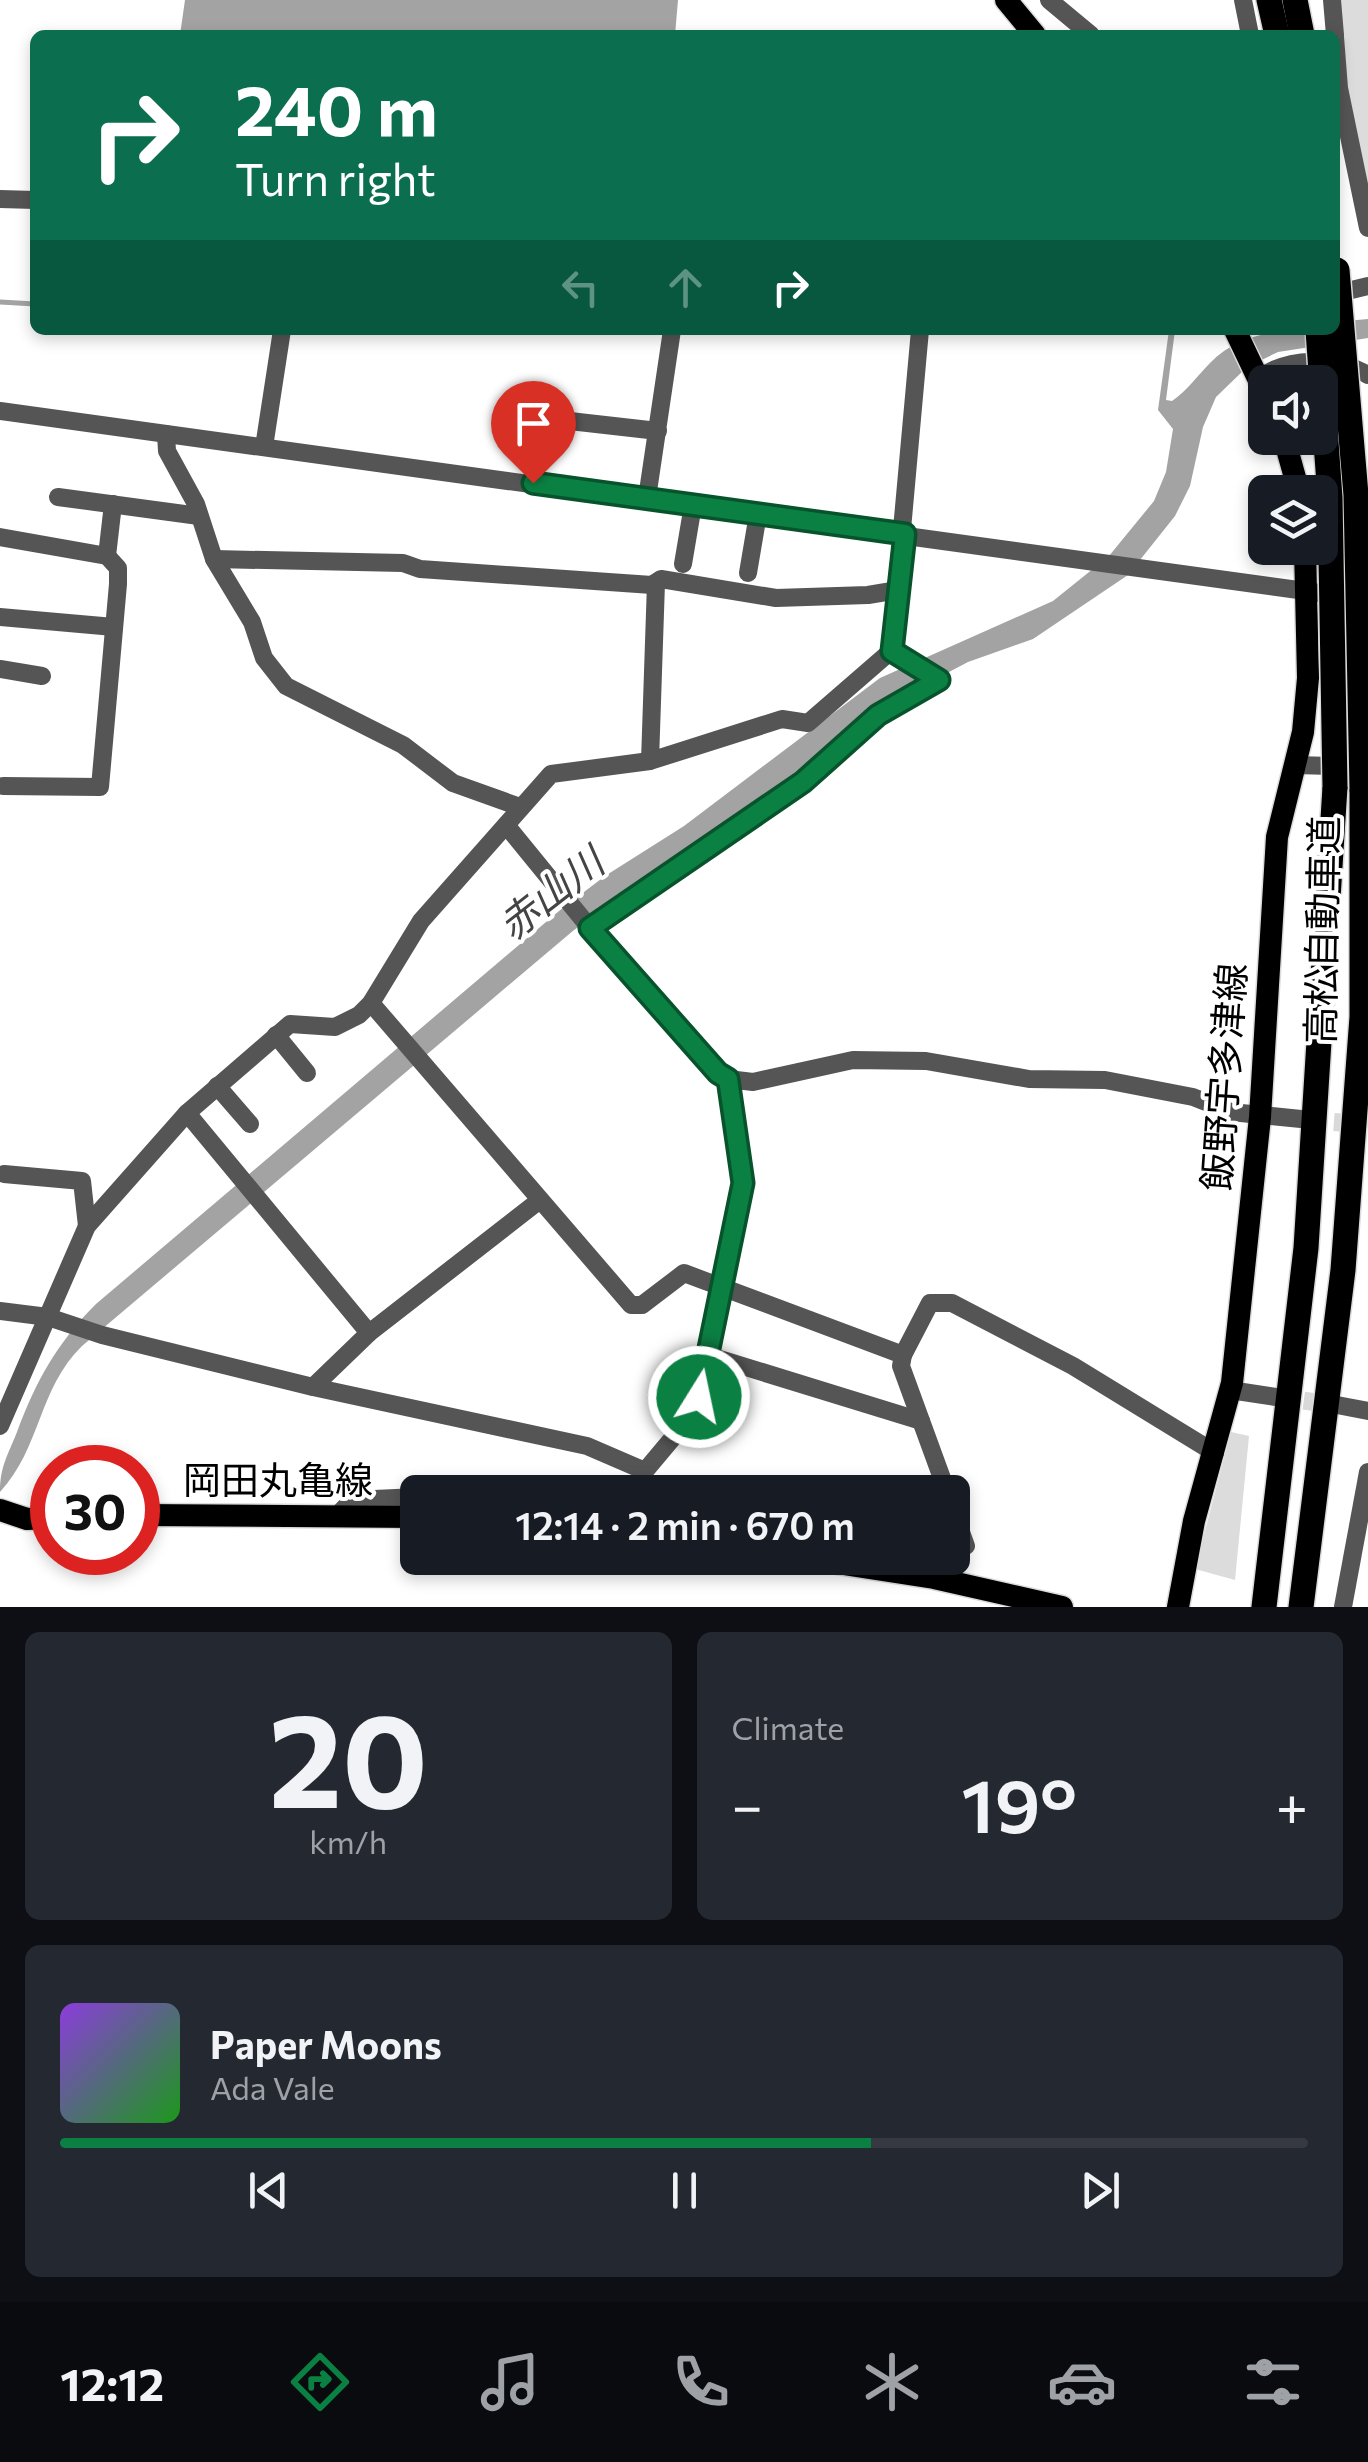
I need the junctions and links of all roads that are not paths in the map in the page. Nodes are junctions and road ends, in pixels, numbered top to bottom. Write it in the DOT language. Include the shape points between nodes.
graph roads {
  1 [pos="1006,0"];
  2 [pos="1049,0"];
  3 [pos="1244,0"];
  4 [pos="1269,0"];
  5 [pos="1294,0"];
  6 [pos="1332,0"];
  7 [pos="1031,30"];
  8 [pos="1086,30"];
  9 [pos="1249,30"];
  10 [pos="1276,30"];
  11 [pos="1301,30"];
  12 [pos="1334,30"];
  13 [pos="1340,97"];
  14 [pos="0,199"];
  15 [pos="30,200"];
  16 [pos="1368,228"];
  17 [pos="1340,274"];
  18 [pos="1368,286"];
  19 [pos="1340,325"];
  20 [pos="281,335"];
  21 [pos="671,335"];
  22 [pos="920,335"];
  23 [pos="1237,335"];
  24 [pos="1318,335"];
  25 [pos="1252,365"];
  26 [pos="1289,365"];
  27 [pos="1337,365"];
  28 [pos="1338,365"];
  29 [pos="1368,375"];
  30 [pos="0,410"];
  31 [pos="552,420"];
  32 [pos="658,431"];
  33 [pos="166,434"];
  34 [pos="264,447"];
  35 [pos="58,496"];
  36 [pos="648,498"];
  37 [pos="113,504"];
  38 [pos="693,505"];
  39 [pos="758,514"];
  40 [pos="199,516"];
  41 [pos="905,534"];
  42 [pos="0,537"];
  43 [pos="108,556"];
  44 [pos="214,558"];
  45 [pos="683,564"];
  46 [pos="1306,565"];
  47 [pos="748,573"];
  48 [pos="656,583"];
  49 [pos="898,590"];
  50 [pos="1307,591"];
  51 [pos="1368,600"];
  52 [pos="0,617"];
  53 [pos="114,627"];
  54 [pos="897,653"];
  55 [pos="0,670"];
  56 [pos="42,676"];
  57 [pos="650,760"];
  58 [pos="1295,764"];
  59 [pos="1365,778"];
  60 [pos="4,786"];
  61 [pos="520,807"];
  62 [pos="506,826"];
  63 [pos="590,928"];
  64 [pos="371,1003"];
  65 [pos="276,1036"];
  66 [pos="307,1072"];
  67 [pos="728,1079"];
  68 [pos="217,1086"];
  69 [pos="186,1113"];
  70 [pos="1260,1118"];
  71 [pos="1301,1119"];
  72 [pos="250,1124"];
  73 [pos="4,1174"];
  74 [pos="540,1200"];
  75 [pos="88,1226"];
  76 [pos="724,1286"];
  77 [pos="0,1312"];
  78 [pos="57,1319"];
  79 [pos="369,1334"];
  80 [pos="707,1355"];
  81 [pos="903,1355"];
  82 [pos="312,1387"];
  83 [pos="1230,1390"];
  84 [pos="1276,1396"];
  85 [pos="1337,1405"];
  86 [pos="1368,1410"];
  87 [pos="921,1421"];
  88 [pos="0,1426"];
  89 [pos="1215,1453"];
  90 [pos="1368,1472"];
  91 [pos="941,1475"];
  92 [pos="400,1498"];
  93 [pos="0,1510"];
  94 [pos="160,1515"];
  95 [pos="400,1517"];
  96 [pos="334,1518"];
  97 [pos="30,1519"];
  98 [pos="905,1575"];
  99 [pos="1265,1602"];
  100 [pos="1301,1605"];
  101 [pos="1062,1607"];
  102 [pos="1178,1607"];
  103 [pos="1343,1607"];
  1 -- 7 [label="main road"];
  2 -- 8 [label="street"];
  3 -- 9 [label="street"];
  4 -- 10 [label="highway"];
  5 -- 11 [label="highway"];
  6 -- 12 [label="street"];
  13 -- 16 [label="street"];
  14 -- 15 [label="street"];
  17 -- 18 [label="street"];
  19 -- 59 [label="highway, 高松自動車道, bridge" via="1356,495"];
  20 -- 34 [label="street"];
  21 -- 32 [label="street"];
  22 -- 41 [label="street"];
  23 -- 25 [label="main road"];
  24 -- 99 [label="highway, 高松自動車道, bridge" via="1330,498 1336,788 1306,1248"];
  26 -- 27 [label="street"];
  28 -- 29 [label="street"];
  30 -- 33 [label="street"];
  31 -- 32 [label="street"];
  32 -- 36 [label="street"];
  33 -- 34 [label="street"];
  33 -- 40 [label="street" via="167,451"];
  34 -- 36 [label="street"];
  35 -- 37 [label="street"];
  36 -- 38 [label="street"];
  37 -- 40 [label="street"];
  37 -- 43 [label="street"];
  38 -- 39 [label="street"];
  38 -- 45 [label="street"];
  39 -- 41 [label="street"];
  39 -- 47 [label="street"];
  40 -- 44 [label="street"];
  41 -- 49 [label="street"];
  41 -- 50 [label="street"];
  42 -- 43 [label="street"];
  43 -- 53 [label="street" via="118,568"];
  44 -- 48 [label="street" via="312,558"];
  44 -- 61 [label="street" via="252,622 264,658 286,686 392,739 453,783"];
  46 -- 50 [label="main road, 飯野宇多津線"];
  48 -- 49 [label="street" via="776,598"];
  48 -- 57 [label="street"];
  49 -- 54 [label="street"];
  50 -- 51 [label="street"];
  50 -- 58 [label="main road, 飯野宇多津線" via="1308,678"];
  52 -- 53 [label="street"];
  53 -- 60 [label="street" via="100,787"];
  54 -- 57 [label="street" via="808,723 782,719"];
  54 -- 63 [label="street" via="939,680 878,715 803,782"];
  55 -- 56 [label="street"];
  57 -- 61 [label="street" via="551,774"];
  58 -- 59 [label="street"];
  58 -- 70 [label="main road, 飯野宇多津線" via="1277,838"];
  59 -- 100 [label="highway, 高松自動車道" via="1362,1017 1346,1231"];
  61 -- 62 [label="street"];
  62 -- 63 [label="street"];
  62 -- 64 [label="street" via="421,920"];
  63 -- 67 [label="street"];
  64 -- 65 [label="street" via="350,1022 290,1024"];
  64 -- 74 [label="street"];
  65 -- 66 [label="street"];
  65 -- 68 [label="street"];
  67 -- 70 [label="street" via="753,1082 853,1060 926,1061 1030,1078 1105,1080"];
  67 -- 76 [label="street" via="743,1183"];
  68 -- 69 [label="street"];
  68 -- 72 [label="street"];
  69 -- 75 [label="street"];
  69 -- 79 [label="street"];
  70 -- 71 [label="street"];
  70 -- 83 [label="main road, 飯野宇多津線"];
  73 -- 75 [label="street" via="82,1181"];
  74 -- 76 [label="street" via="630,1306 642,1305 684,1273"];
  74 -- 79 [label="street"];
  75 -- 78 [label="street"];
  76 -- 80 [label="street"];
  76 -- 81 [label="street"];
  77 -- 78 [label="street"];
  78 -- 82 [label="street"];
  78 -- 88 [label="street"];
  79 -- 82 [label="street"];
  80 -- 82 [label="street" via="692,1415 644,1470 587,1446"];
  80 -- 87 [label="street"];
  81 -- 87 [label="street"];
  81 -- 89 [label="street" via="930,1304 952,1303 1073,1366"];
  83 -- 84 [label="street"];
  83 -- 89 [label="main road, 飯野宇多津線"];
  85 -- 86 [label="street"];
  87 -- 91 [label="street"];
  89 -- 102 [label="main road, 飯野宇多津線"];
  90 -- 103 [label="street"];
  92 -- 96 [label="street" via="352,1500"];
  93 -- 97 [label="main road"];
  94 -- 96 [label="main road, 岡田丸亀線"];
  95 -- 96 [label="main road, 岡田丸亀線"];
  98 -- 101 [label="main road"];
}
